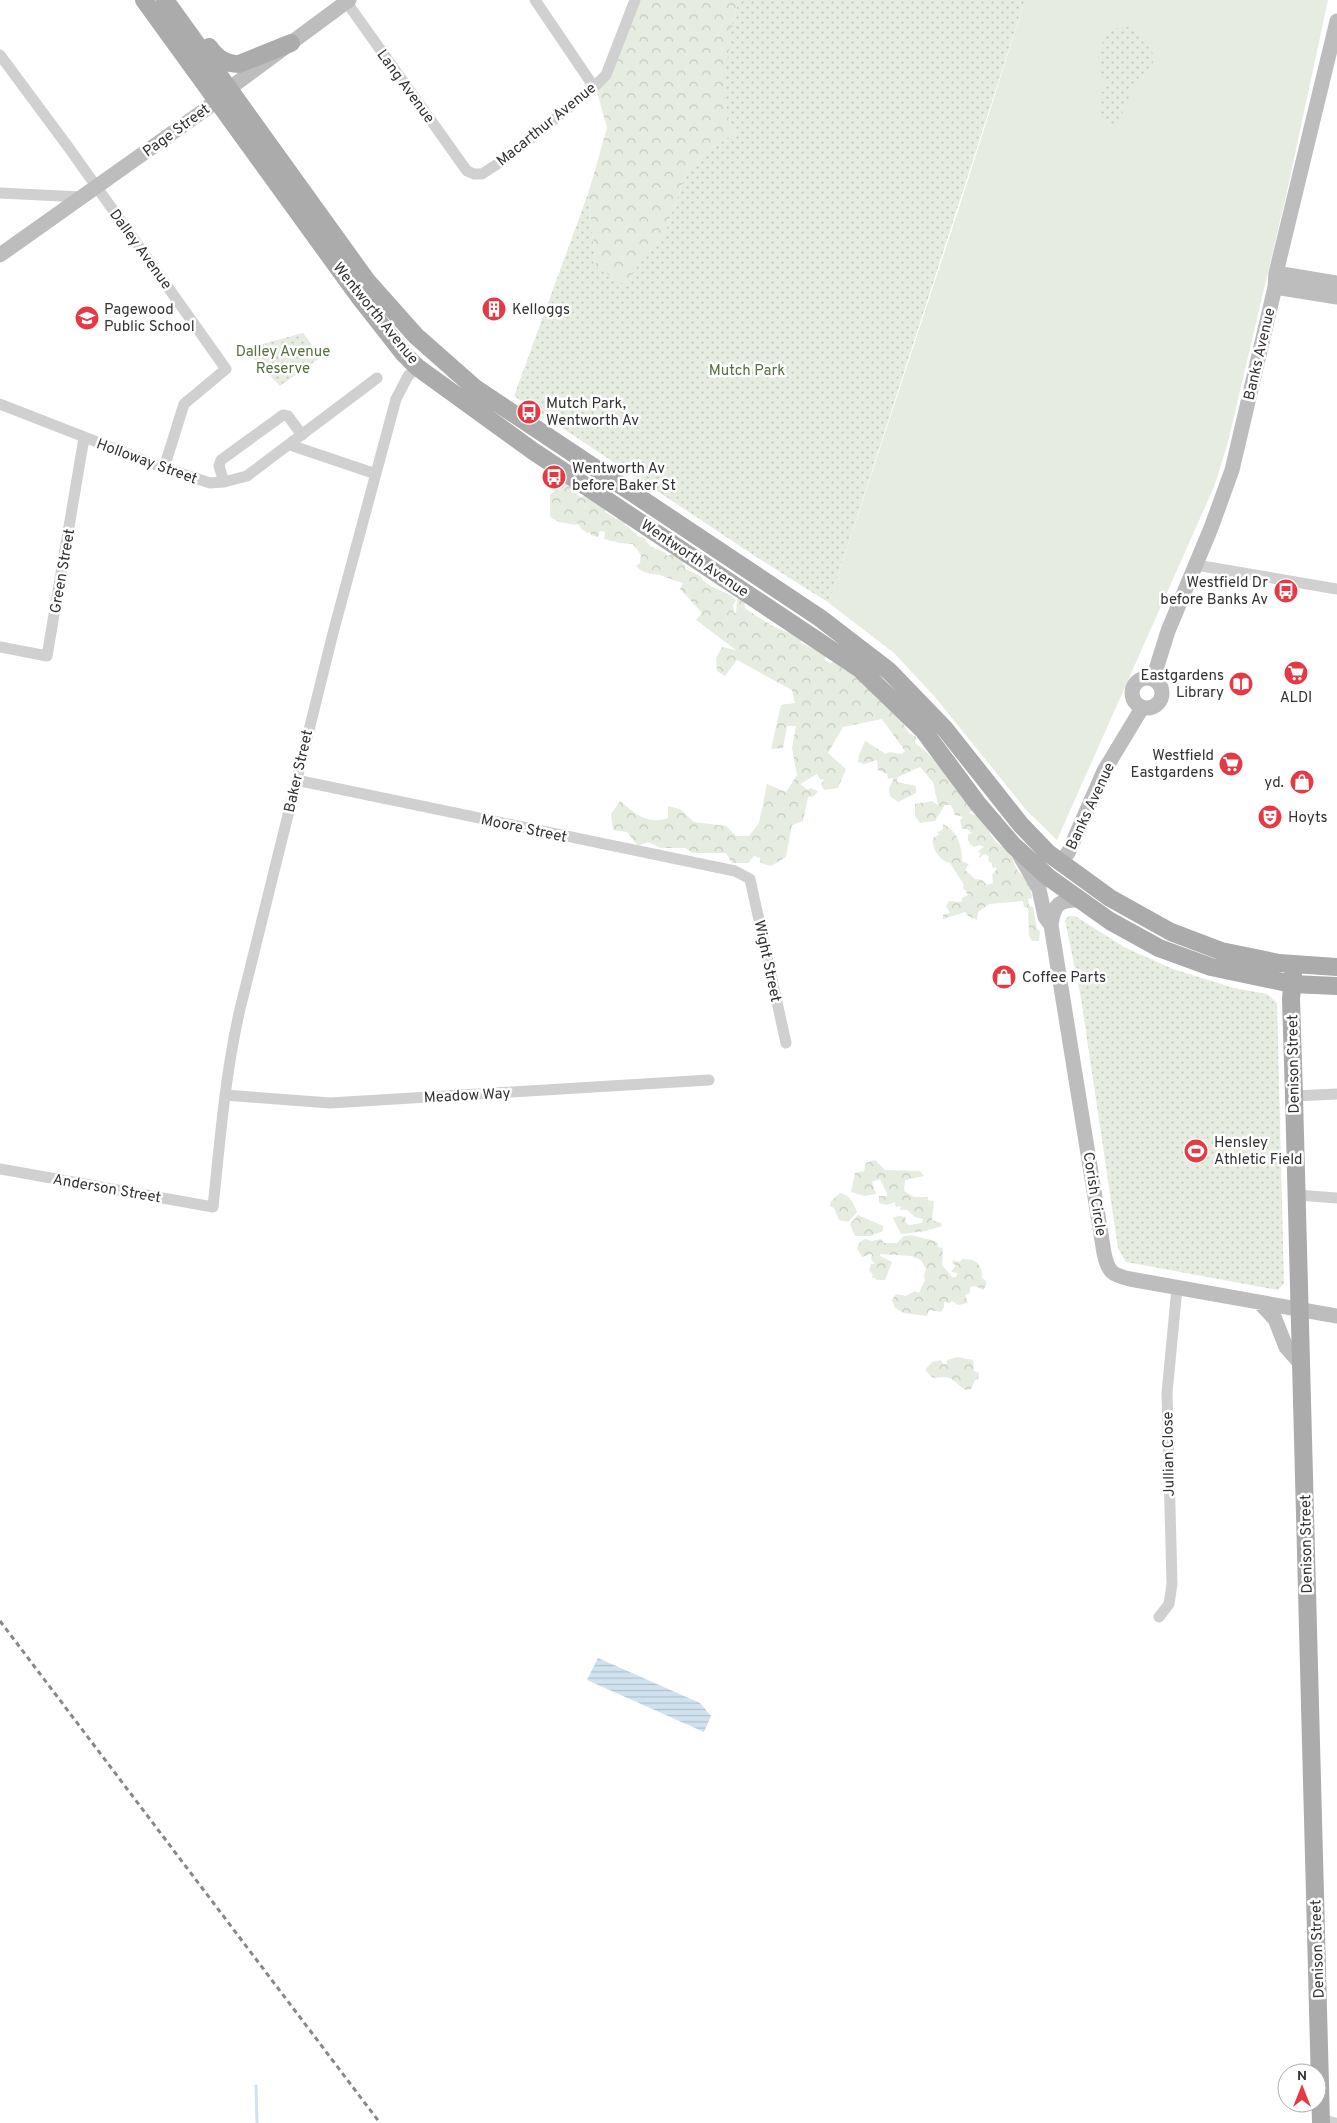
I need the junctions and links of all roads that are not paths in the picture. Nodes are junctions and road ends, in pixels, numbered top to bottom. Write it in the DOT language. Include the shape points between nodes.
graph roads {
  1 [pos="144,0"];
  2 [pos="165,0"];
  3 [pos="535,0"];
  4 [pos="635,0"];
  5 [pos="347,1"];
  6 [pos="178,17"];
  7 [pos="1337,20"];
  8 [pos="291,43"];
  9 [pos="0,55"];
  10 [pos="594,87"];
  11 [pos="230,88"];
  12 [pos="216,101"];
  13 [pos="467,171"];
  14 [pos="96,187"];
  15 [pos="0,193"];
  16 [pos="81,197"];
  17 [pos="0,255"];
  18 [pos="1276,280"];
  19 [pos="1337,283"];
  20 [pos="1337,297"];
  21 [pos="432,352"];
  22 [pos="418,367"];
  23 [pos="377,378"];
  24 [pos="0,404"];
  25 [pos="302,435"];
  26 [pos="84,438"];
  27 [pos="290,445"];
  28 [pos="164,468"];
  29 [pos="376,474"];
  30 [pos="224,482"];
  31 [pos="1196,565"];
  32 [pos="1337,589"];
  33 [pos="0,647"];
  34 [pos="1153,679"];
  35 [pos="1142,708"];
  36 [pos="296,780"];
  37 [pos="1013,845"];
  38 [pos="1061,863"];
  39 [pos="1048,877"];
  40 [pos="750,879"];
  41 [pos="1081,900"];
  42 [pos="1051,925"];
  43 [pos="1294,965"];
  44 [pos="1337,967"];
  45 [pos="1292,984"];
  46 [pos="1337,986"];
  47 [pos="786,1043"];
  48 [pos="709,1080"];
  49 [pos="1337,1094"];
  50 [pos="225,1095"];
  51 [pos="1294,1096"];
  52 [pos="0,1169"];
  53 [pos="1296,1195"];
  54 [pos="1337,1198"];
  55 [pos="213,1207"];
  56 [pos="1177,1288"];
  57 [pos="1259,1302"];
  58 [pos="1299,1309"];
  59 [pos="1337,1316"];
  60 [pos="1301,1364"];
  61 [pos="1159,1617"];
  62 [pos="1326,2122"];
  1 -- 12 [label="main road, Wentworth Avenue"];
  2 -- 6 [label="main road, Wentworth Avenue"];
  3 -- 10 [label="street"];
  4 -- 10 [label="street, Macarthur Avenue" via="606,75"];
  5 -- 8 [label="street, Page Street"];
  5 -- 13 [label="street, Lang Avenue"];
  6 -- 8 [label="main road" via="201,35 216,56 230,64 244,64"];
  6 -- 11 [label="main road, Wentworth Avenue"];
  7 -- 18 [label="street, Banks Avenue"];
  8 -- 11 [label="street, Page Street"];
  9 -- 14 [label="street, Dalley Avenue"];
  10 -- 13 [label="street, Macarthur Avenue" via="482,174"];
  11 -- 12 [label="street, Page Street"];
  11 -- 21 [label="main road, Wentworth Avenue" via="368,281"];
  12 -- 14 [label="street, Page Street"];
  12 -- 22 [label="main road, Wentworth Avenue" via="360,298"];
  14 -- 16 [label="street, Page Street"];
  14 -- 28 [label="street, Dalley Avenue" via="226,369 184,404"];
  15 -- 16 [label="street"];
  16 -- 17 [label="street, Page Street"];
  18 -- 19 [label="street"];
  18 -- 20 [label="street"];
  18 -- 31 [label="street, Banks Avenue" via="1232,470"];
  21 -- 22 [label="main road, Baker Street"];
  21 -- 38 [label="main road, Wentworth Avenue" via="475,388 820,618 889,671 945,729 1021,825"];
  22 -- 29 [label="street, Baker Street" via="408,376 396,399"];
  22 -- 37 [label="main road, Wentworth Avenue" via="533,451 860,669 923,730"];
  23 -- 25 [label="street, Holloway Street"];
  24 -- 26 [label="street, Holloway Street"];
  25 -- 27 [label="street, Holloway Street"];
  25 -- 30 [label="street" via="288,416 283,415 221,460"];
  26 -- 28 [label="street, Holloway Street"];
  26 -- 33 [label="street, Green Street" via="48,656"];
  27 -- 29 [label="street"];
  27 -- 30 [label="street, Holloway Street" via="247,476"];
  28 -- 30 [label="street, Holloway Street" via="210,483"];
  29 -- 36 [label="street, Baker Street"];
  31 -- 32 [label="street"];
  31 -- 34 [label="street, Banks Avenue" via="1168,631"];
  34 -- 35 [label="street" via="1160,685 1162,696 1155,706"];
  34 -- 35 [label="street" via="1144,678 1134,686 1133,699"];
  35 -- 38 [label="street, Banks Avenue" via="1104,771"];
  36 -- 40 [label="street, Moore Street" via="735,871"];
  36 -- 50 [label="street, Baker Street" via="234,1036"];
  37 -- 39 [label="main road, Wentworth Avenue"];
  37 -- 42 [label="street, Corish Circle" via="1033,876 1045,917"];
  38 -- 39 [label="main road, Banks Avenue"];
  38 -- 43 [label="main road, Wentworth Avenue" via="1110,898 1171,932 1221,951"];
  39 -- 41 [label="main road, Wentworth Avenue"];
  40 -- 47 [label="street, Wight Street"];
  41 -- 42 [label="street" via="1064,901 1056,906"];
  41 -- 45 [label="main road, Wentworth Avenue" via="1165,951 1211,967"];
  42 -- 56 [label="street, Corish Circle" via="1106,1262 1116,1276"];
  43 -- 44 [label="main road, Wentworth Avenue"];
  43 -- 45 [label="main road, Denison Street"];
  45 -- 46 [label="main road, Wentworth Avenue"];
  45 -- 51 [label="main road, Denison Street"];
  48 -- 50 [label="street, Meadow Way" via="330,1103"];
  49 -- 51 [label="street"];
  50 -- 55 [label="street, Baker Street"];
  51 -- 53 [label="main road, Denison Street"];
  52 -- 55 [label="street, Anderson Street"];
  53 -- 54 [label="street"];
  53 -- 58 [label="main road, Denison Street"];
  56 -- 57 [label="street, Corish Circle"];
  56 -- 61 [label="street, Jullian Close" via="1167,1393 1172,1584 1169,1604"];
  57 -- 58 [label="street, Corish Circle"];
  57 -- 60 [label="street" via="1275,1319 1286,1347"];
  58 -- 59 [label="street, Corish Circle"];
  58 -- 60 [label="main road, Denison Street"];
  60 -- 62 [label="main road, Denison Street"];
}
